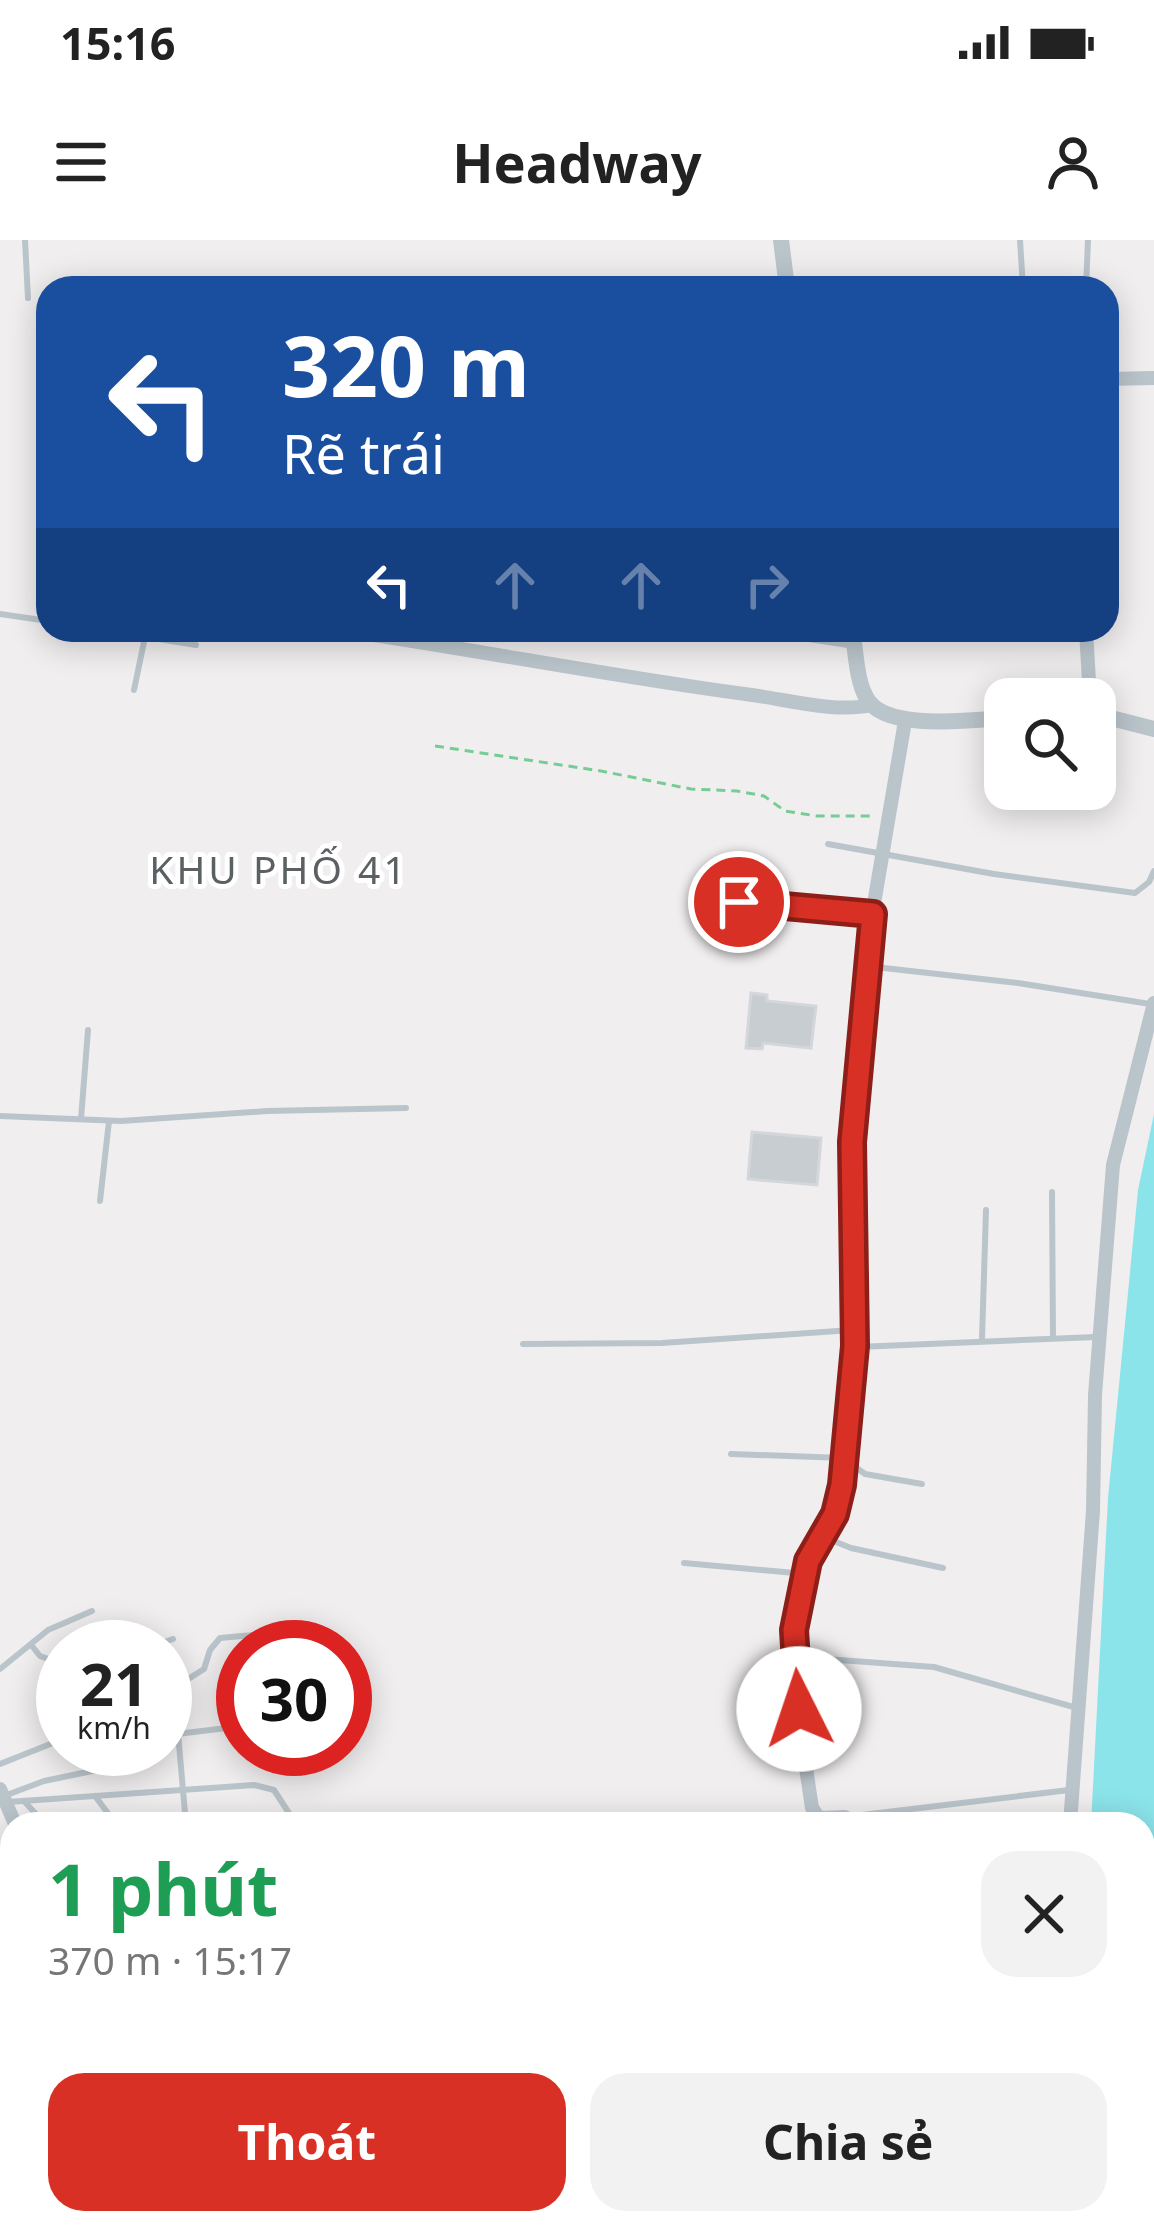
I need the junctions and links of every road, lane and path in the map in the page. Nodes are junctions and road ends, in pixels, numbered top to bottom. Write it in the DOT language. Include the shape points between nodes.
graph roads {
  1 [pos="25,240"];
  2 [pos="781,240"];
  3 [pos="1020,240"];
  4 [pos="1088,240"];
  5 [pos="786,276"];
  6 [pos="1022,276"];
  7 [pos="1086,276"];
  8 [pos="28,298"];
  9 [pos="1154,378"];
  10 [pos="1119,379"];
  11 [pos="0,614"];
  12 [pos="36,619"];
  13 [pos="144,642"];
  14 [pos="177,642"];
  15 [pos="450,642"];
  16 [pos="855,642"];
  17 [pos="1087,642"];
  18 [pos="196,645"];
  19 [pos="1089,678"];
  20 [pos="134,690"];
  21 [pos="872,705"];
  22 [pos="1116,718"];
  23 [pos="984,719"];
  24 [pos="905,721"];
  25 [pos="1154,729"];
  26 [pos="435,746"];
  27 [pos="889,817"];
  28 [pos="828,844"];
  29 [pos="883,853"];
  30 [pos="1154,871"];
  31 [pos="723,903"];
  32 [pos="873,914"];
  33 [pos="866,966"];
  34 [pos="1154,1004"];
  35 [pos="88,1030"];
  36 [pos="406,1108"];
  37 [pos="0,1116"];
  38 [pos="81,1119"];
  39 [pos="109,1120"];
  40 [pos="1052,1192"];
  41 [pos="100,1201"];
  42 [pos="986,1210"];
  43 [pos="1100,1337"];
  44 [pos="855,1338"];
  45 [pos="1053,1338"];
  46 [pos="982,1339"];
  47 [pos="523,1344"];
  48 [pos="731,1454"];
  49 [pos="843,1458"];
  50 [pos="922,1484"];
  51 [pos="823,1536"];
  52 [pos="684,1563"];
  53 [pos="943,1568"];
  54 [pos="806,1574"];
  55 [pos="92,1611"];
  56 [pos="216,1642"];
  57 [pos="32,1646"];
  58 [pos="36,1651"];
  59 [pos="796,1657"];
  60 [pos="0,1669"];
  61 [pos="192,1677"];
  62 [pos="1077,1708"];
  63 [pos="36,1750"];
  64 [pos="0,1764"];
  65 [pos="67,1776"];
  66 [pos="179,1776"];
  67 [pos="180,1788"];
  68 [pos="1072,1790"];
  69 [pos="95,1796"];
  70 [pos="9,1797"];
  71 [pos="107,1812"];
  72 [pos="183,1812"];
  73 [pos="288,1812"];
  74 [pos="814,1812"];
  75 [pos="887,1812"];
  76 [pos="1071,1812"];
  1 -- 8 [label="lane"];
  2 -- 5 [label="street"];
  3 -- 6 [label="lane"];
  4 -- 7 [label="lane"];
  9 -- 10 [label="street"];
  11 -- 12 [label="lane"];
  13 -- 20 [label="lane"];
  14 -- 18 [label="lane"];
  15 -- 21 [label="street" via="682,686"];
  16 -- 21 [label="street"];
  17 -- 19 [label="street"];
  21 -- 24 [label="street"];
  22 -- 25 [label="street"];
  23 -- 24 [label="street"];
  24 -- 27 [label="street"];
  26 -- 27 [label="path" via="764,796 785,811"];
  27 -- 29 [label="street"];
  28 -- 29 [label="lane"];
  29 -- 30 [label="lane" via="1135,893"];
  29 -- 32 [label="street"];
  31 -- 32 [label="lane"];
  32 -- 33 [label="street"];
  33 -- 34 [label="lane"];
  33 -- 44 [label="street" via="852,1142"];
  34 -- 43 [label="street" via="1113,1165"];
  35 -- 38 [label="lane"];
  36 -- 39 [label="lane"];
  37 -- 38 [label="lane"];
  38 -- 39 [label="lane"];
  39 -- 41 [label="lane"];
  40 -- 45 [label="lane"];
  42 -- 46 [label="lane"];
  43 -- 45 [label="lane"];
  43 -- 62 [label="street"];
  44 -- 46 [label="lane"];
  44 -- 47 [label="lane"];
  44 -- 49 [label="street"];
  45 -- 46 [label="lane"];
  48 -- 49 [label="lane"];
  49 -- 50 [label="lane" via="865,1474"];
  49 -- 51 [label="street" via="835,1514"];
  51 -- 53 [label="lane"];
  51 -- 54 [label="street"];
  52 -- 54 [label="lane"];
  54 -- 59 [label="street"];
  55 -- 57 [label="lane"];
  56 -- 61 [label="lane"];
  57 -- 58 [label="lane"];
  57 -- 60 [label="lane"];
  59 -- 62 [label="lane" via="934,1667"];
  59 -- 74 [label="street"];
  62 -- 68 [label="street"];
  63 -- 64 [label="lane"];
  65 -- 70 [label="lane"];
  66 -- 67 [label="lane"];
  67 -- 69 [label="lane"];
  67 -- 72 [label="lane"];
  67 -- 73 [label="lane" via="254,1785 274,1790"];
  68 -- 75 [label="lane"];
  68 -- 76 [label="street"];
  69 -- 70 [label="lane"];
  69 -- 71 [label="lane"];
}
